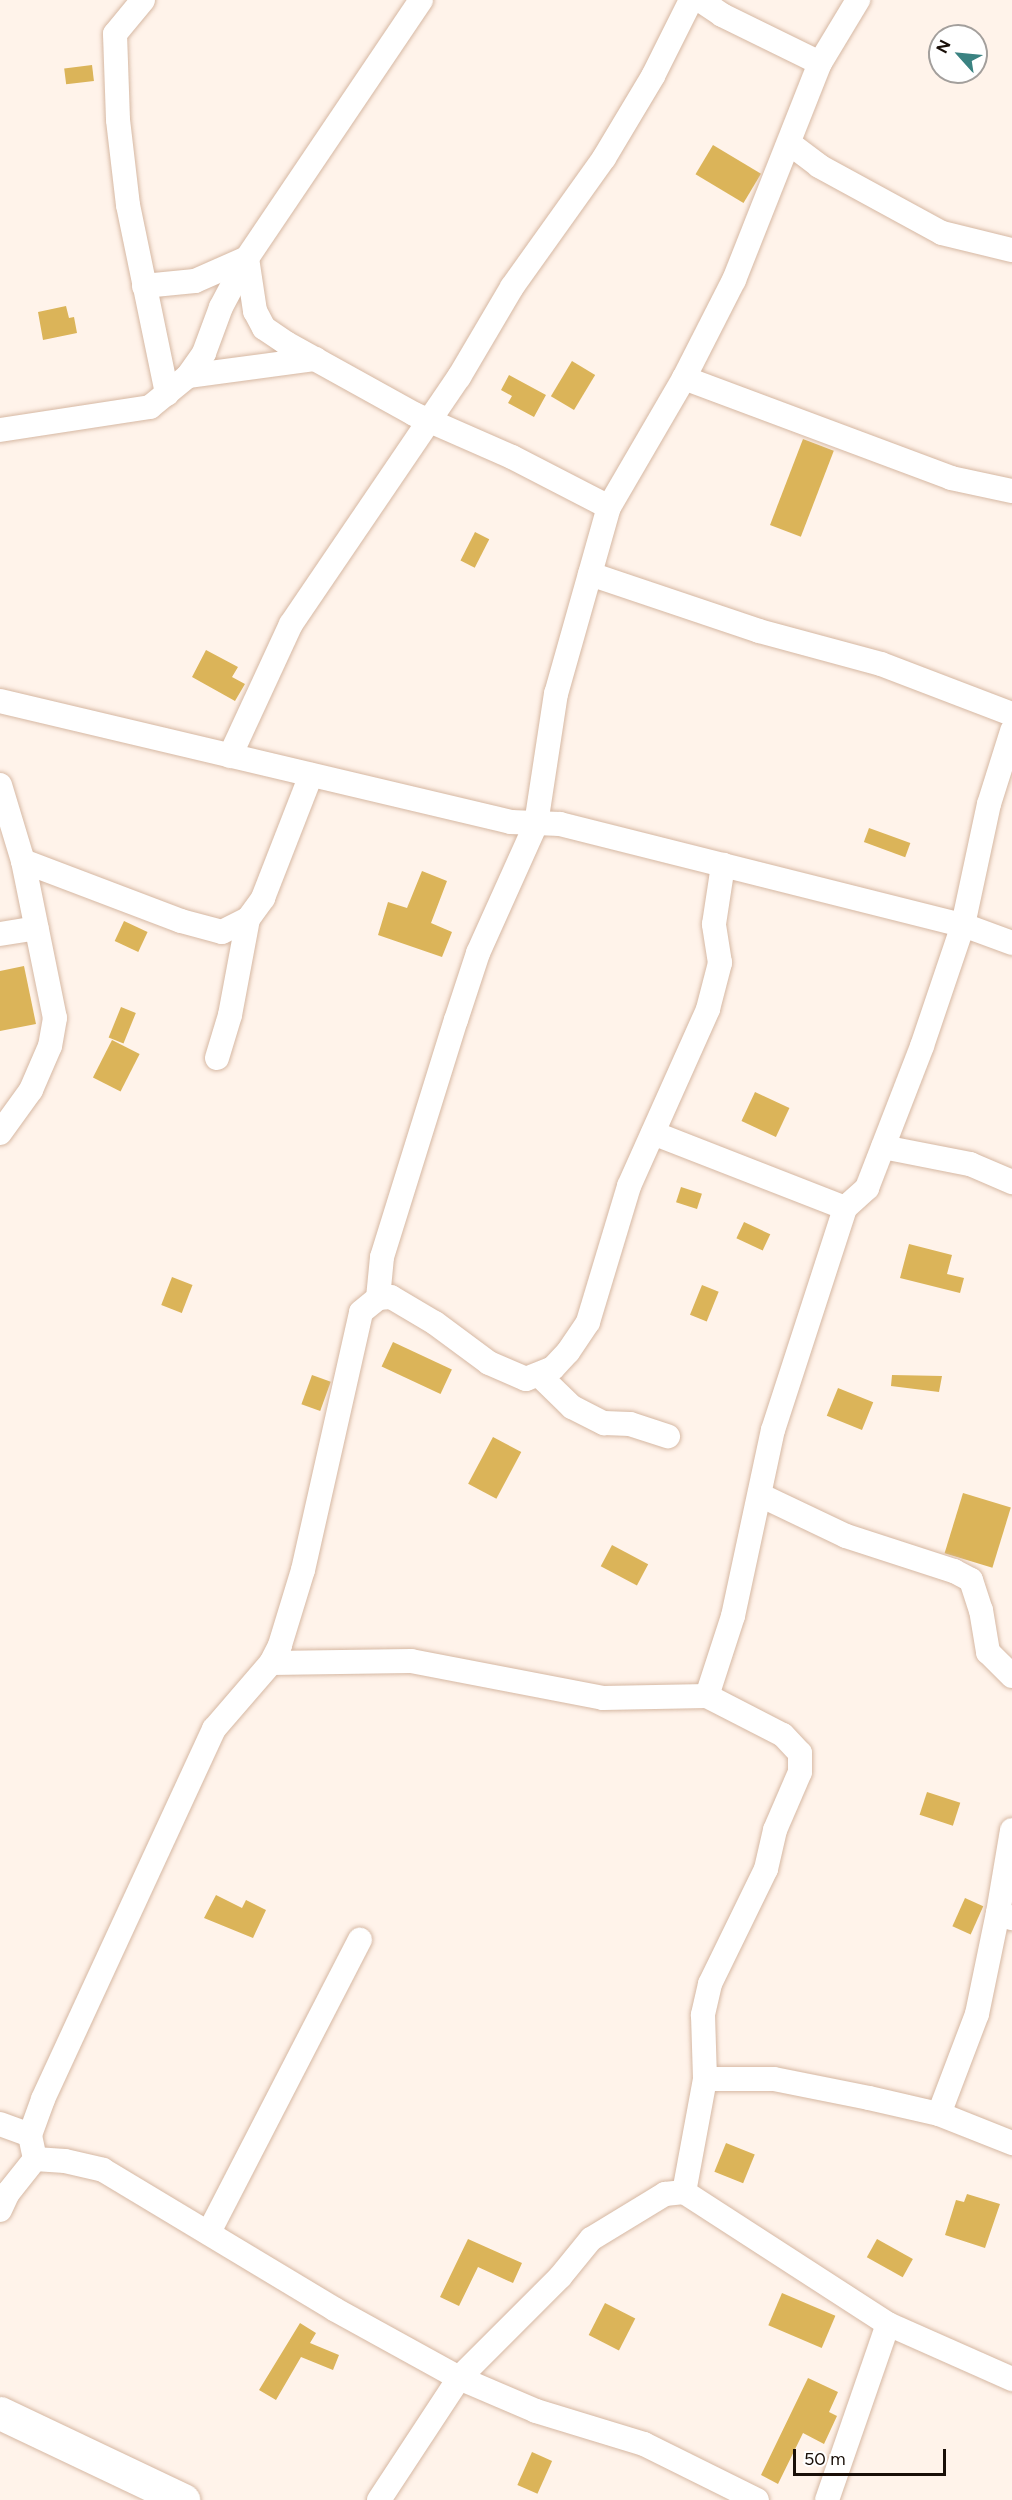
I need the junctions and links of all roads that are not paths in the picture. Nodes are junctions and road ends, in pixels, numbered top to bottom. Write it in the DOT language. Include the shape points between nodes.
graph roads {
  1 [pos="144,0"];
  2 [pos="421,0"];
  3 [pos="691,0"];
  4 [pos="700,0"];
  5 [pos="858,0"];
  6 [pos="820,63"];
  7 [pos="789,143"];
  8 [pos="1012,250"];
  9 [pos="247,258"];
  10 [pos="144,286"];
  11 [pos="317,359"];
  12 [pos="188,375"];
  13 [pos="684,378"];
  14 [pos="167,394"];
  15 [pos="429,420"];
  16 [pos="0,430"];
  17 [pos="1012,490"];
  18 [pos="609,507"];
  19 [pos="590,574"];
  20 [pos="0,701"];
  21 [pos="1012,714"];
  22 [pos="1012,731"];
  23 [pos="230,756"];
  24 [pos="311,775"];
  25 [pos="0,785"];
  26 [pos="536,824"];
  27 [pos="23,861"];
  28 [pos="723,865"];
  29 [pos="248,919"];
  30 [pos="963,925"];
  31 [pos="37,928"];
  32 [pos="0,934"];
  33 [pos="1012,943"];
  34 [pos="217,1058"];
  35 [pos="0,1133"];
  36 [pos="653,1133"];
  37 [pos="883,1147"];
  38 [pos="1012,1182"];
  39 [pos="845,1208"];
  40 [pos="378,1298"];
  41 [pos="539,1375"];
  42 [pos="668,1436"];
  43 [pos="760,1495"];
  44 [pos="271,1663"];
  45 [pos="1012,1676"];
  46 [pos="707,1696"];
  47 [pos="1012,1830"];
  48 [pos="1005,1916"];
  49 [pos="360,1940"];
  50 [pos="705,2079"];
  51 [pos="939,2114"];
  52 [pos="0,2124"];
  53 [pos="30,2135"];
  54 [pos="1012,2143"];
  55 [pos="35,2159"];
  56 [pos="684,2192"];
  57 [pos="0,2210"];
  58 [pos="209,2232"];
  59 [pos="888,2324"];
  60 [pos="459,2378"];
  61 [pos="1012,2379"];
  62 [pos="0,2413"];
  63 [pos="183,2500"];
  64 [pos="379,2500"];
  65 [pos="757,2500"];
  66 [pos="827,2500"];
  1 -- 10 [label="street" via="115,34 118,120"];
  2 -- 9 [label="street"];
  3 -- 15 [label="street" via="653,76 604,158 512,287"];
  4 -- 6 [label="street" via="722,15"];
  5 -- 6 [label="street"];
  6 -- 7 [label="street"];
  7 -- 8 [label="street" via="819,166 942,233"];
  7 -- 13 [label="street" via="734,280"];
  9 -- 10 [label="street" via="195,281"];
  9 -- 11 [label="street" via="255,311 264,328"];
  9 -- 12 [label="street" via="221,307 204,353"];
  10 -- 14 [label="street"];
  11 -- 12 [label="street"];
  11 -- 15 [label="street"];
  12 -- 14 [label="street"];
  13 -- 17 [label="street" via="951,478"];
  13 -- 18 [label="street"];
  14 -- 16 [label="street" via="150,407"];
  15 -- 18 [label="street"];
  15 -- 23 [label="street" via="291,624"];
  18 -- 19 [label="street"];
  19 -- 21 [label="street" via="759,631 881,664"];
  19 -- 26 [label="street" via="556,694"];
  20 -- 23 [label="street"];
  22 -- 30 [label="street" via="989,804"];
  23 -- 24 [label="street"];
  24 -- 26 [label="street" via="511,822"];
  24 -- 29 [label="street" via="263,898"];
  25 -- 27 [label="street"];
  26 -- 28 [label="street" via="560,824"];
  26 -- 40 [label="street" via="478,953 452,1030 382,1257"];
  27 -- 29 [label="street" via="206,929 222,932"];
  27 -- 31 [label="street"];
  28 -- 30 [label="street"];
  28 -- 36 [label="street" via="714,924 720,963 708,1009"];
  29 -- 34 [label="street" via="230,1015"];
  30 -- 33 [label="street"];
  30 -- 37 [label="street"];
  31 -- 32 [label="street"];
  31 -- 35 [label="street" via="55,1018 50,1046 31,1090"];
  36 -- 39 [label="street"];
  36 -- 41 [label="street" via="629,1186 588,1322 568,1352"];
  37 -- 38 [label="street" via="970,1164"];
  37 -- 39 [label="street" via="867,1188"];
  39 -- 43 [label="street" via="773,1430"];
  40 -- 41 [label="street" via="391,1297 410,1306 489,1364 513,1376 526,1379"];
  40 -- 44 [label="street" via="361,1312 356,1326 303,1570"];
  41 -- 42 [label="street" via="572,1407 604,1423 630,1424"];
  43 -- 45 [label="street" via="846,1536 954,1570 971,1580 988,1652"];
  43 -- 46 [label="street" via="733,1616"];
  44 -- 46 [label="street" via="411,1661 603,1698"];
  44 -- 53 [label="street" via="214,1729 92,1990"];
  46 -- 50 [label="street" via="783,1735 800,1753 800,1772 775,1830 766,1869 710,1984 704,2015"];
  47 -- 48 [label="street"];
  48 -- 51 [label="street" via="977,2014"];
  49 -- 58 [label="street"];
  50 -- 51 [label="street" via="774,2079"];
  50 -- 56 [label="street"];
  51 -- 54 [label="street"];
  52 -- 53 [label="street"];
  53 -- 55 [label="street"];
  55 -- 57 [label="street" via="8,2193"];
  55 -- 58 [label="street" via="103,2170"];
  56 -- 59 [label="street"];
  56 -- 60 [label="street" via="665,2194 591,2239 560,2277"];
  58 -- 60 [label="street" via="334,2309"];
  59 -- 61 [label="street"];
  59 -- 66 [label="street"];
  60 -- 64 [label="street"];
  60 -- 65 [label="street" via="536,2411 644,2444"];
  62 -- 63 [label="street"];
}
